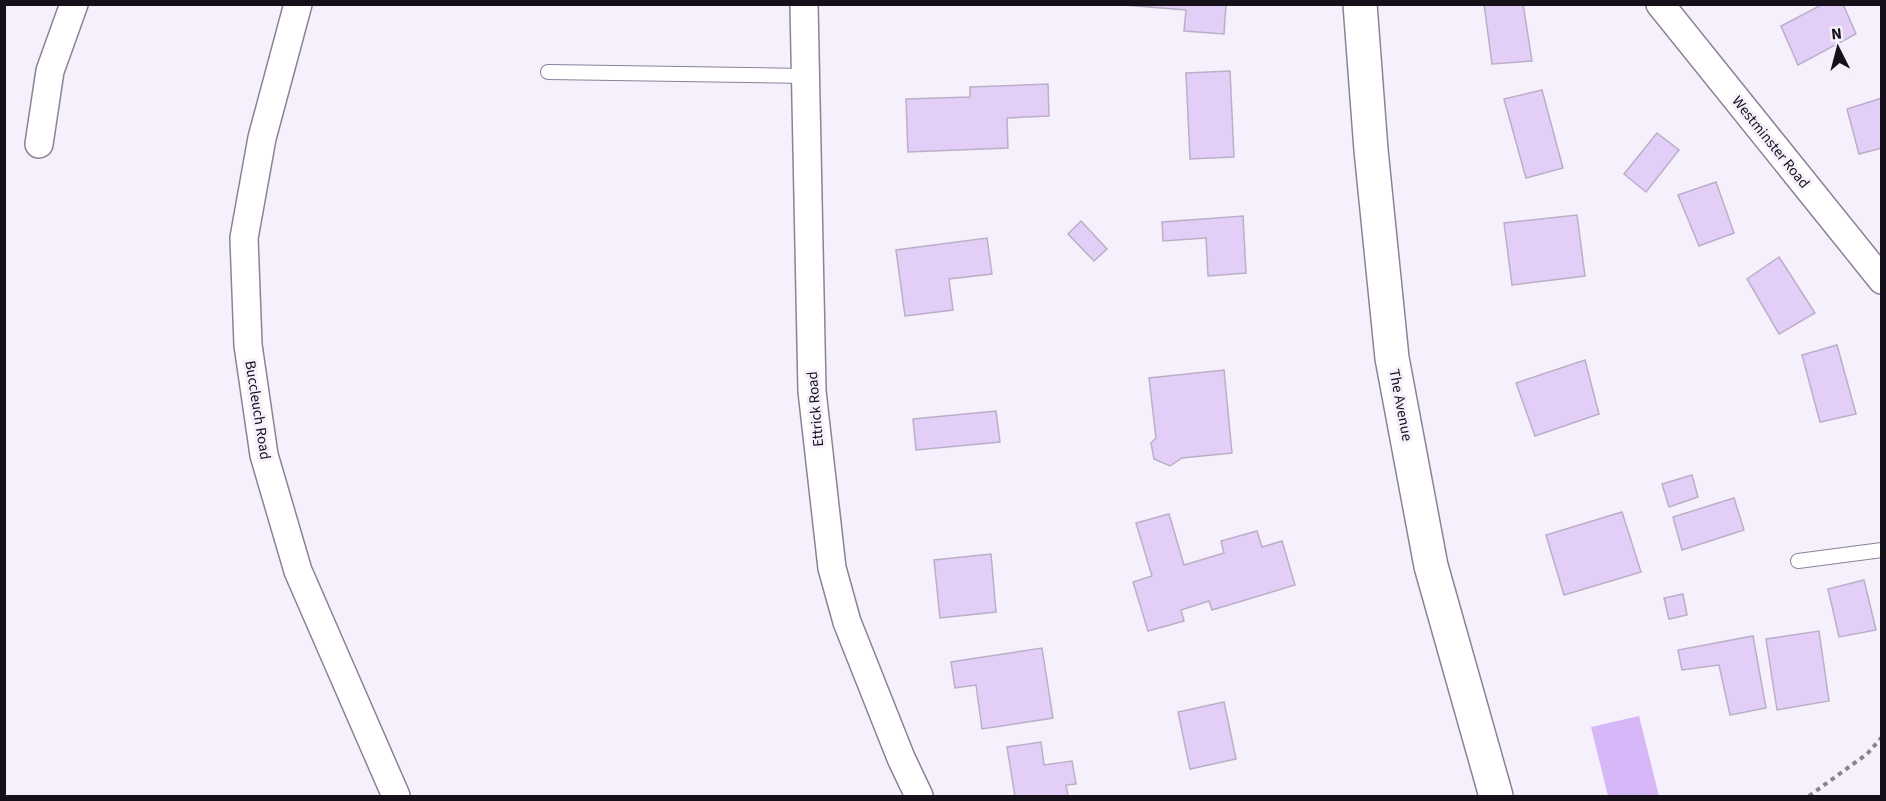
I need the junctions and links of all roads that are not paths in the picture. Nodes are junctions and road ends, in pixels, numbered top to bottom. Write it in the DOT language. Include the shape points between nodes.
graph roads {
  1 [pos="74,4"];
  2 [pos="804,4"];
  3 [pos="1360,4"];
  4 [pos="1659,4"];
  5 [pos="297,5"];
  6 [pos="548,72"];
  7 [pos="805,76"];
  8 [pos="39,144"];
  9 [pos="1881,280"];
  10 [pos="1881,550"];
  11 [pos="1798,561"];
  12 [pos="396,796"];
  13 [pos="919,796"];
  14 [pos="1496,796"];
  1 -- 8 [label="street" via="50,71"];
  2 -- 7 [label="street, Ettrick Road"];
  3 -- 14 [label="main road, The Avenue" via="1392,358 1431,566"];
  4 -- 9 [label="street, Westminster Road"];
  5 -- 12 [label="street, Buccleuch Road" via="262,138 244,238 248,345 264,455 298,572"];
  6 -- 7 [label="lane"];
  7 -- 13 [label="street, Ettrick Road" via="812,391 832,568 847,622"];
  10 -- 11 [label="lane"];
}
